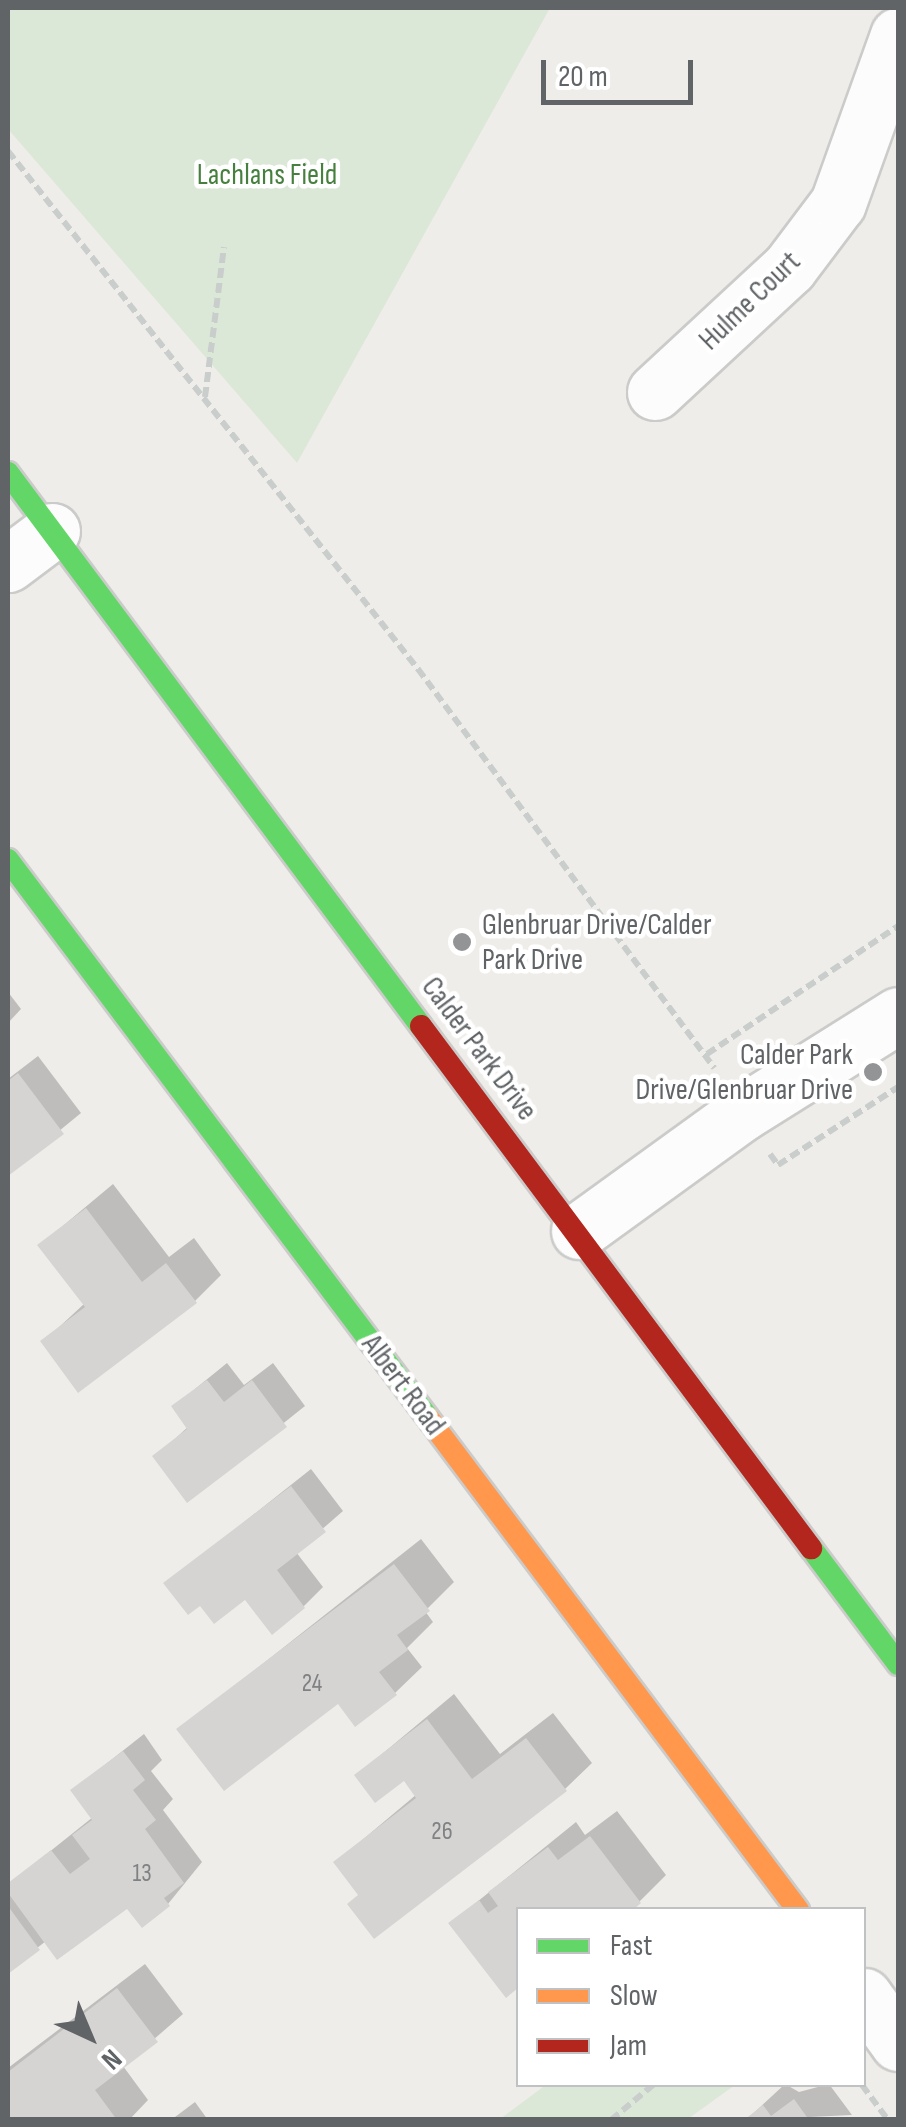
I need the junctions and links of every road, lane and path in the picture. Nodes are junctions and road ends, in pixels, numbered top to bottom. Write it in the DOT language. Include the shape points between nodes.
graph roads {
  1 [pos="898,35"];
  2 [pos="8,151"];
  3 [pos="224,247"];
  4 [pos="655,392"];
  5 [pos="205,398"];
  6 [pos="25,511"];
  7 [pos="8,564"];
  8 [pos="8,860"];
  9 [pos="898,926"];
  10 [pos="898,1016"];
  11 [pos="707,1054"];
  12 [pos="898,1088"];
  13 [pos="742,1113"];
  14 [pos="579,1231"];
  15 [pos="898,1664"];
  16 [pos="796,1907"];
  17 [pos="866,1999"];
  18 [pos="898,2042"];
  19 [pos="650,2087"];
  20 [pos="864,2087"];
  21 [pos="611,2120"];
  22 [pos="888,2120"];
  1 -- 4 [label="street, Hulme Court" via="838,204 789,268"];
  2 -- 5 [label="path"];
  3 -- 5 [label="path"];
  5 -- 11 [label="path"];
  6 -- 7 [label="street"];
  6 -- 14 [label="street, Calder Park Drive"];
  8 -- 16 [label="street, Albert Road"];
  9 -- 11 [label="path"];
  10 -- 13 [label="street"];
  11 -- 13 [label="path"];
  12 -- 13 [label="path" via="778,1165"];
  13 -- 14 [label="street"];
  14 -- 15 [label="street, Calder Park Drive"];
  17 -- 18 [label="street"];
  19 -- 21 [label="path"];
  20 -- 22 [label="path"];
}
